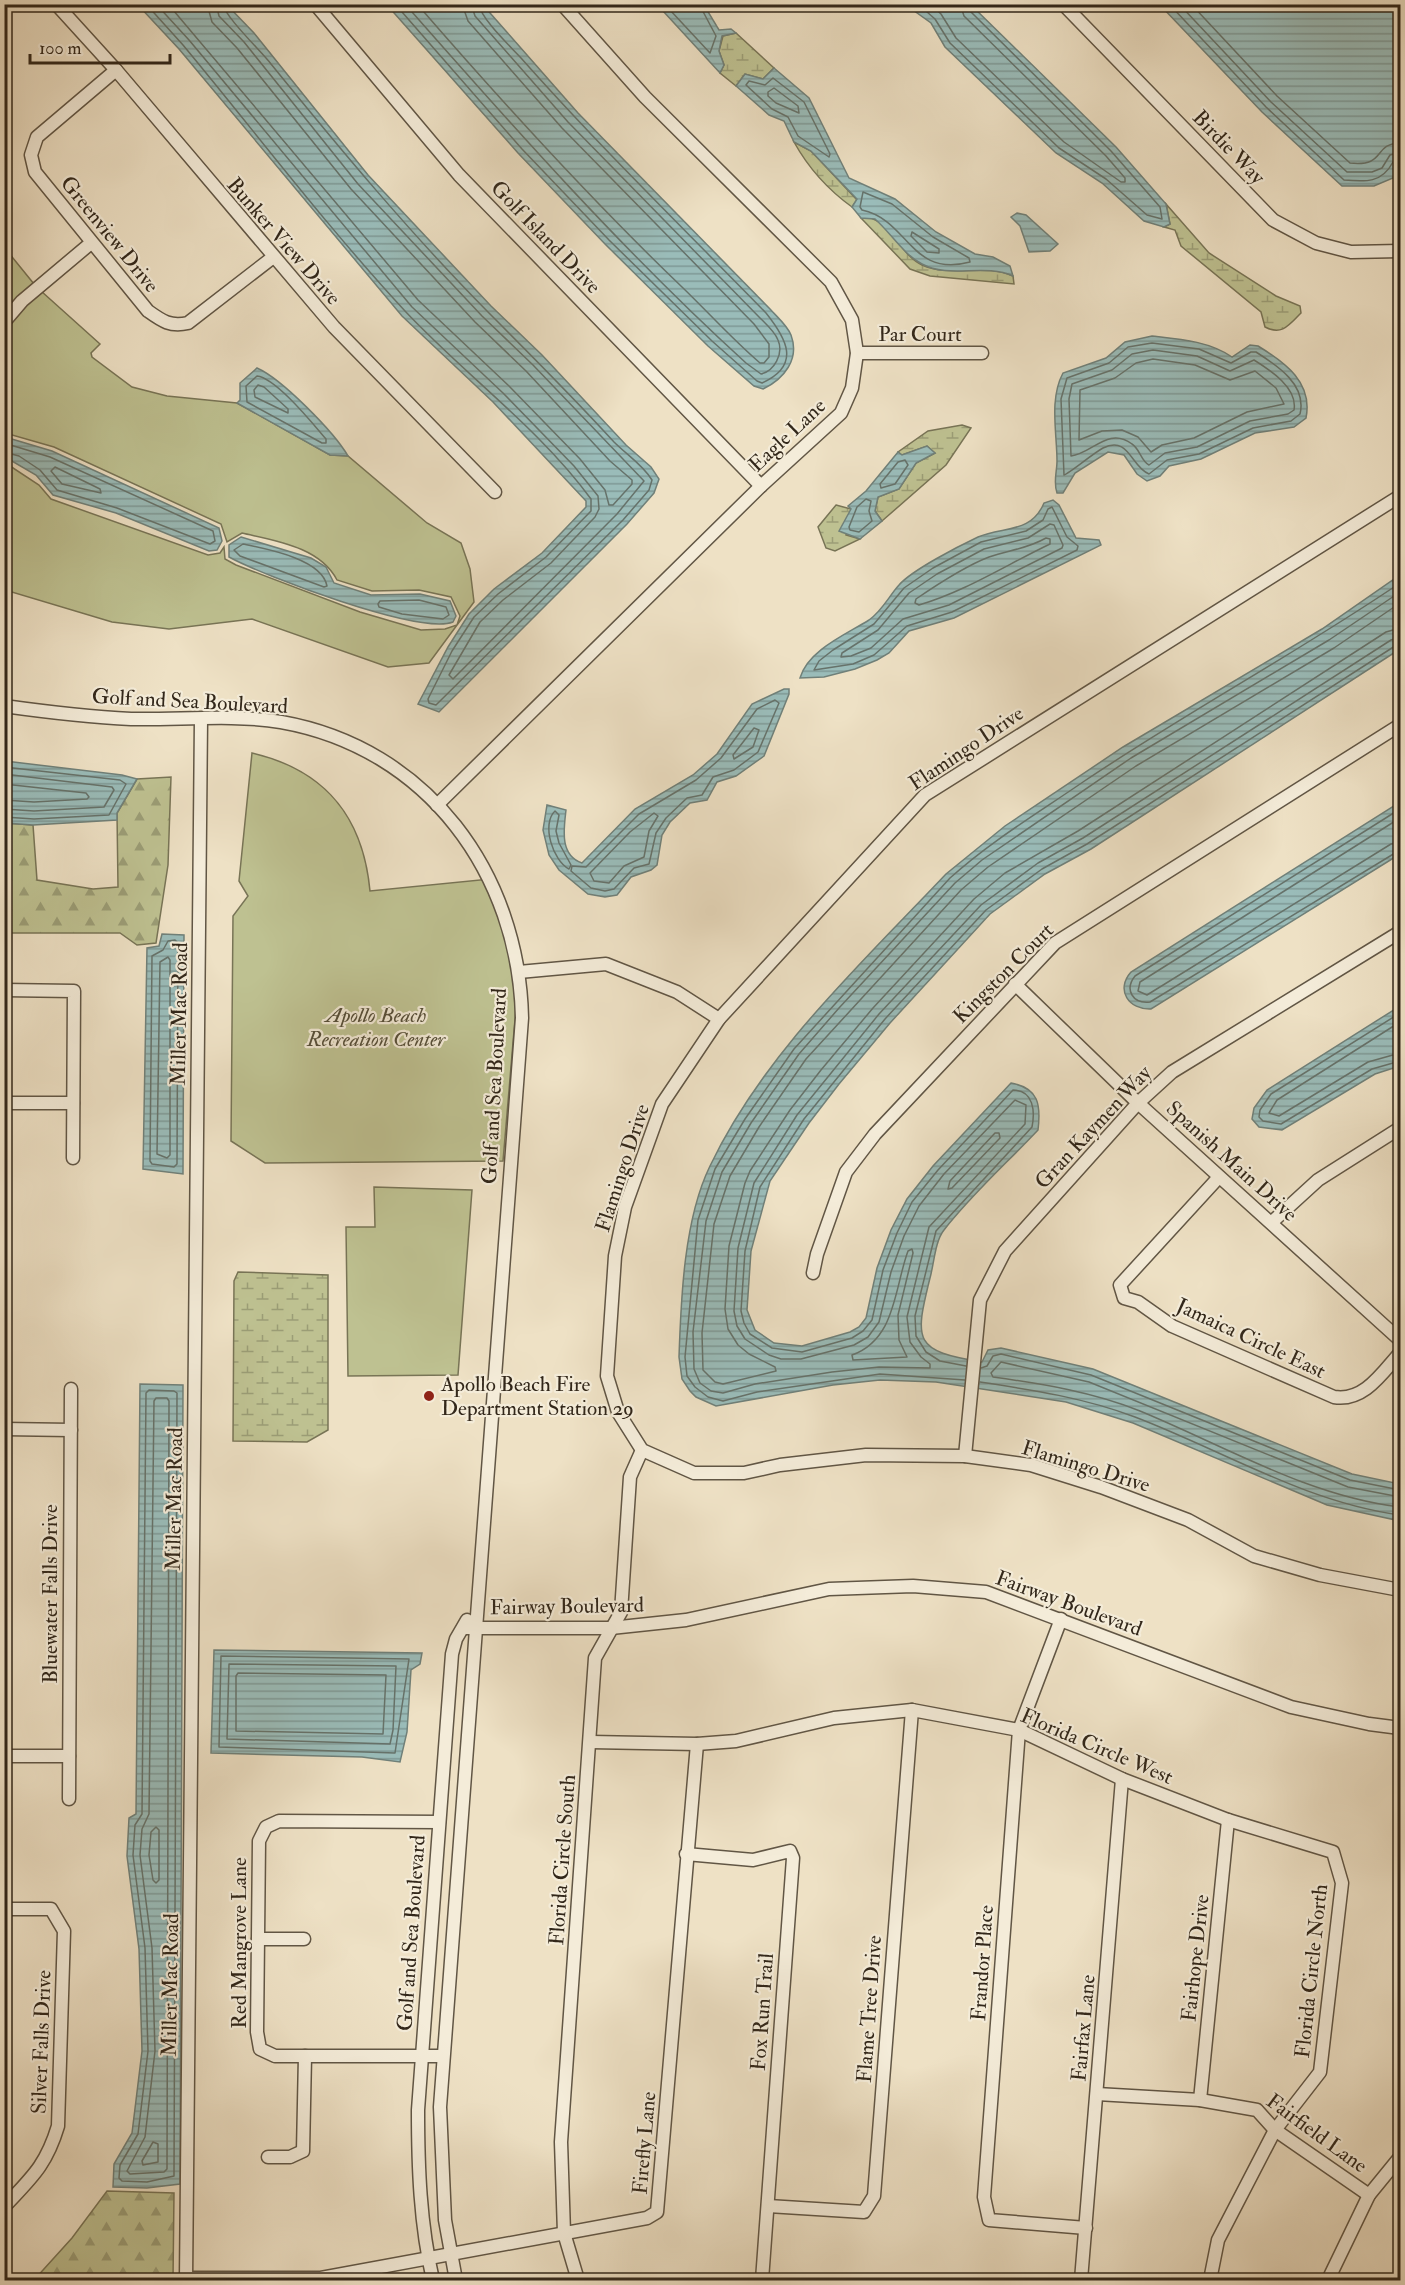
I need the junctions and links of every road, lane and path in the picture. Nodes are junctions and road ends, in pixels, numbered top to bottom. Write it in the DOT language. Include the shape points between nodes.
graph roads {
  1 [pos="56,4"];
  2 [pos="315,4"];
  3 [pos="562,4"];
  4 [pos="1063,4"];
  5 [pos="116,70"];
  6 [pos="91,243"];
  7 [pos="1401,251"];
  8 [pos="273,258"];
  9 [pos="4,322"];
  10 [pos="857,353"];
  11 [pos="982,353"];
  12 [pos="761,486"];
  13 [pos="495,492"];
  14 [pos="1401,496"];
  15 [pos="4,705"];
  16 [pos="201,719"];
  17 [pos="1401,725"];
  18 [pos="438,805"];
  19 [pos="1401,932"];
  20 [pos="519,972"];
  21 [pos="1015,984"];
  22 [pos="4,990"];
  23 [pos="718,1019"];
  24 [pos="4,1103"];
  25 [pos="73,1103"];
  26 [pos="1138,1103"];
  27 [pos="1401,1128"];
  28 [pos="73,1158"];
  29 [pos="1219,1176"];
  30 [pos="1272,1222"];
  31 [pos="813,1273"];
  32 [pos="1401,1340"];
  33 [pos="1401,1353"];
  34 [pos="71,1389"];
  35 [pos="4,1429"];
  36 [pos="71,1430"];
  37 [pos="642,1450"];
  38 [pos="965,1456"];
  39 [pos="1401,1590"];
  40 [pos="1061,1619"];
  41 [pos="470,1628"];
  42 [pos="611,1628"];
  43 [pos="912,1710"];
  44 [pos="1401,1728"];
  45 [pos="1019,1730"];
  46 [pos="591,1742"];
  47 [pos="697,1744"];
  48 [pos="4,1756"];
  49 [pos="69,1756"];
  50 [pos="1122,1779"];
  51 [pos="69,1799"];
  52 [pos="1228,1821"];
  53 [pos="439,1822"];
  54 [pos="1333,1852"];
  55 [pos="686,1854"];
  56 [pos="4,1909"];
  57 [pos="258,1939"];
  58 [pos="304,1939"];
  59 [pos="305,2056"];
  60 [pos="443,2056"];
  61 [pos="421,2057"];
  62 [pos="1097,2094"];
  63 [pos="1200,2100"];
  64 [pos="1275,2130"];
  65 [pos="267,2157"];
  66 [pos="1401,2157"];
  67 [pos="1369,2195"];
  68 [pos="768,2206"];
  69 [pos="4,2207"];
  70 [pos="1086,2228"];
  71 [pos="564,2233"];
  72 [pos="450,2255"];
  73 [pos="428,2260"];
  74 [pos="186,2279"];
  75 [pos="321,2279"];
  76 [pos="433,2280"];
  77 [pos="456,2280"];
  78 [pos="578,2280"];
  79 [pos="762,2280"];
  80 [pos="1081,2280"];
  81 [pos="1210,2280"];
  82 [pos="1328,2280"];
  1 -- 5 [label="street, Bunker View Drive"];
  2 -- 12 [label="street, Golf Island Drive" via="459,176"];
  3 -- 10 [label="street, Eagle Lane" via="645,97 831,282 852,320"];
  4 -- 7 [label="street, Birdie Way" via="1273,220 1316,243 1351,252"];
  5 -- 6 [label="street, Greenview Drive" via="37,137 31,155 35,172"];
  5 -- 8 [label="street, Bunker View Drive"];
  6 -- 8 [label="street, Greenview Drive" via="148,311 162,322 176,326 200,316"];
  6 -- 9 [label="street" via="22,301"];
  8 -- 13 [label="street, Bunker View Drive" via="333,327"];
  10 -- 11 [label="street, Par Court"];
  10 -- 12 [label="street, Eagle Lane" via="852,388 841,413"];
  12 -- 18 [label="street, Eagle Lane"];
  14 -- 23 [label="street, Flamingo Drive" via="925,795"];
  15 -- 16 [label="street, Golf and Sea Boulevard" via="61,714"];
  16 -- 18 [label="street, Golf and Sea Boulevard" via="261,720 327,735 396,770"];
  16 -- 74 [label="street, Miller Mac Road"];
  17 -- 21 [label="street, Kingston Court" via="1055,943"];
  18 -- 20 [label="street, Golf and Sea Boulevard" via="469,842 490,879 504,913"];
  19 -- 26 [label="street, Gran Kaymen Way" via="1172,1072"];
  20 -- 23 [label="street" via="606,964 677,992"];
  20 -- 41 [label="street, Golf and Sea Boulevard" via="522,1018 478,1594"];
  21 -- 26 [label="street, Spanish Main Drive"];
  21 -- 31 [label="street, Kingston Court" via="875,1134 846,1172"];
  22 -- 25 [label="street" via="75,991"];
  23 -- 37 [label="street, Flamingo Drive" via="662,1104 625,1207 615,1256 607,1376 618,1412"];
  24 -- 25 [label="street"];
  25 -- 28 [label="street"];
  26 -- 29 [label="street, Spanish Main Drive"];
  26 -- 38 [label="street, Gran Kaymen Way" via="1005,1251 980,1300"];
  27 -- 30 [label="street" via="1318,1180"];
  29 -- 30 [label="street, Spanish Main Drive"];
  29 -- 33 [label="street, Jamaica Circle East" via="1120,1285 1124,1298 1138,1302 1172,1326 1334,1397 1347,1399 1362,1394"];
  30 -- 32 [label="street, Spanish Main Drive"];
  34 -- 36 [label="street, Bluewater Falls Drive"];
  35 -- 36 [label="street"];
  36 -- 49 [label="street, Bluewater Falls Drive"];
  37 -- 38 [label="street, Flamingo Drive" via="694,1473 744,1473 866,1455"];
  37 -- 42 [label="street, Florida Circle South" via="630,1477 621,1612"];
  38 -- 39 [label="street, Flamingo Drive" via="1031,1465 1188,1520 1254,1556 1320,1575"];
  40 -- 42 [label="street, Fairway Boulevard" via="986,1592 913,1587 830,1589 686,1620"];
  40 -- 44 [label="street, Fairway Boulevard" via="1291,1707"];
  40 -- 45 [label="street, Frandor Place"];
  41 -- 42 [label="street, Fairway Boulevard"];
  41 -- 53 [label="street, Golf and Sea Boulevard" via="456,1639 452,1654"];
  41 -- 60 [label="street, Golf and Sea Boulevard"];
  42 -- 46 [label="street, Florida Circle South" via="595,1658"];
  43 -- 45 [label="street, Florida Circle West"];
  43 -- 47 [label="street, Florida Circle West" via="834,1718 736,1741"];
  43 -- 68 [label="street, Flame Tree Drive" via="874,2196 864,2212"];
  45 -- 50 [label="street, Florida Circle West"];
  45 -- 70 [label="street, Frandor Place" via="984,2197 989,2220"];
  46 -- 47 [label="street, Florida Circle West"];
  46 -- 71 [label="street, Florida Circle South" via="561,2142"];
  47 -- 55 [label="street, Firefly Lane"];
  48 -- 49 [label="street"];
  49 -- 51 [label="street, Bluewater Falls Drive"];
  50 -- 52 [label="street, Florida Circle West"];
  50 -- 62 [label="street, Fairfax Lane"];
  52 -- 54 [label="street, Florida Circle West"];
  52 -- 63 [label="street, Fairhope Drive"];
  53 -- 57 [label="street, Red Mangrove Lane" via="279,1821 266,1827 259,1841"];
  53 -- 61 [label="street, Golf and Sea Boulevard"];
  54 -- 64 [label="street, Florida Circle North" via="1342,1883 1320,2072"];
  55 -- 68 [label="street, Fox Run Trail" via="753,1860 790,1851 793,1858"];
  55 -- 71 [label="street, Firefly Lane" via="657,2212 647,2218"];
  56 -- 69 [label="street, Silver Falls Drive" via="51,1909 64,1931 58,2126 51,2150 39,2170"];
  57 -- 58 [label="street"];
  57 -- 59 [label="street, Red Mangrove Lane" via="260,2049 275,2056"];
  59 -- 61 [label="street, Red Mangrove Lane"];
  59 -- 65 [label="street" via="303,2151 290,2157"];
  60 -- 61 [label="street, Red Mangrove Lane"];
  60 -- 72 [label="street, Golf and Sea Boulevard" via="440,2147"];
  61 -- 73 [label="street, Golf and Sea Boulevard" via="418,2153"];
  62 -- 63 [label="street, Fairfield Lane"];
  62 -- 70 [label="street, Fairfax Lane"];
  63 -- 64 [label="street, Fairfield Lane" via="1257,2110"];
  64 -- 67 [label="street, Fairfield Lane"];
  64 -- 81 [label="street, Florida Circle North" via="1218,2240"];
  66 -- 67 [label="street"];
  67 -- 82 [label="street"];
  68 -- 79 [label="street, Fox Run Trail"];
  70 -- 80 [label="street, Fairfax Lane"];
  71 -- 72 [label="street, Firefly Lane"];
  71 -- 78 [label="street, Florida Circle South"];
  72 -- 73 [label="street, Firefly Lane"];
  72 -- 77 [label="street, Golf and Sea Boulevard"];
  73 -- 75 [label="street, Firefly Lane"];
  73 -- 76 [label="street, Golf and Sea Boulevard"];
  74 -- 75 [label="street, Firefly Lane"];
}
